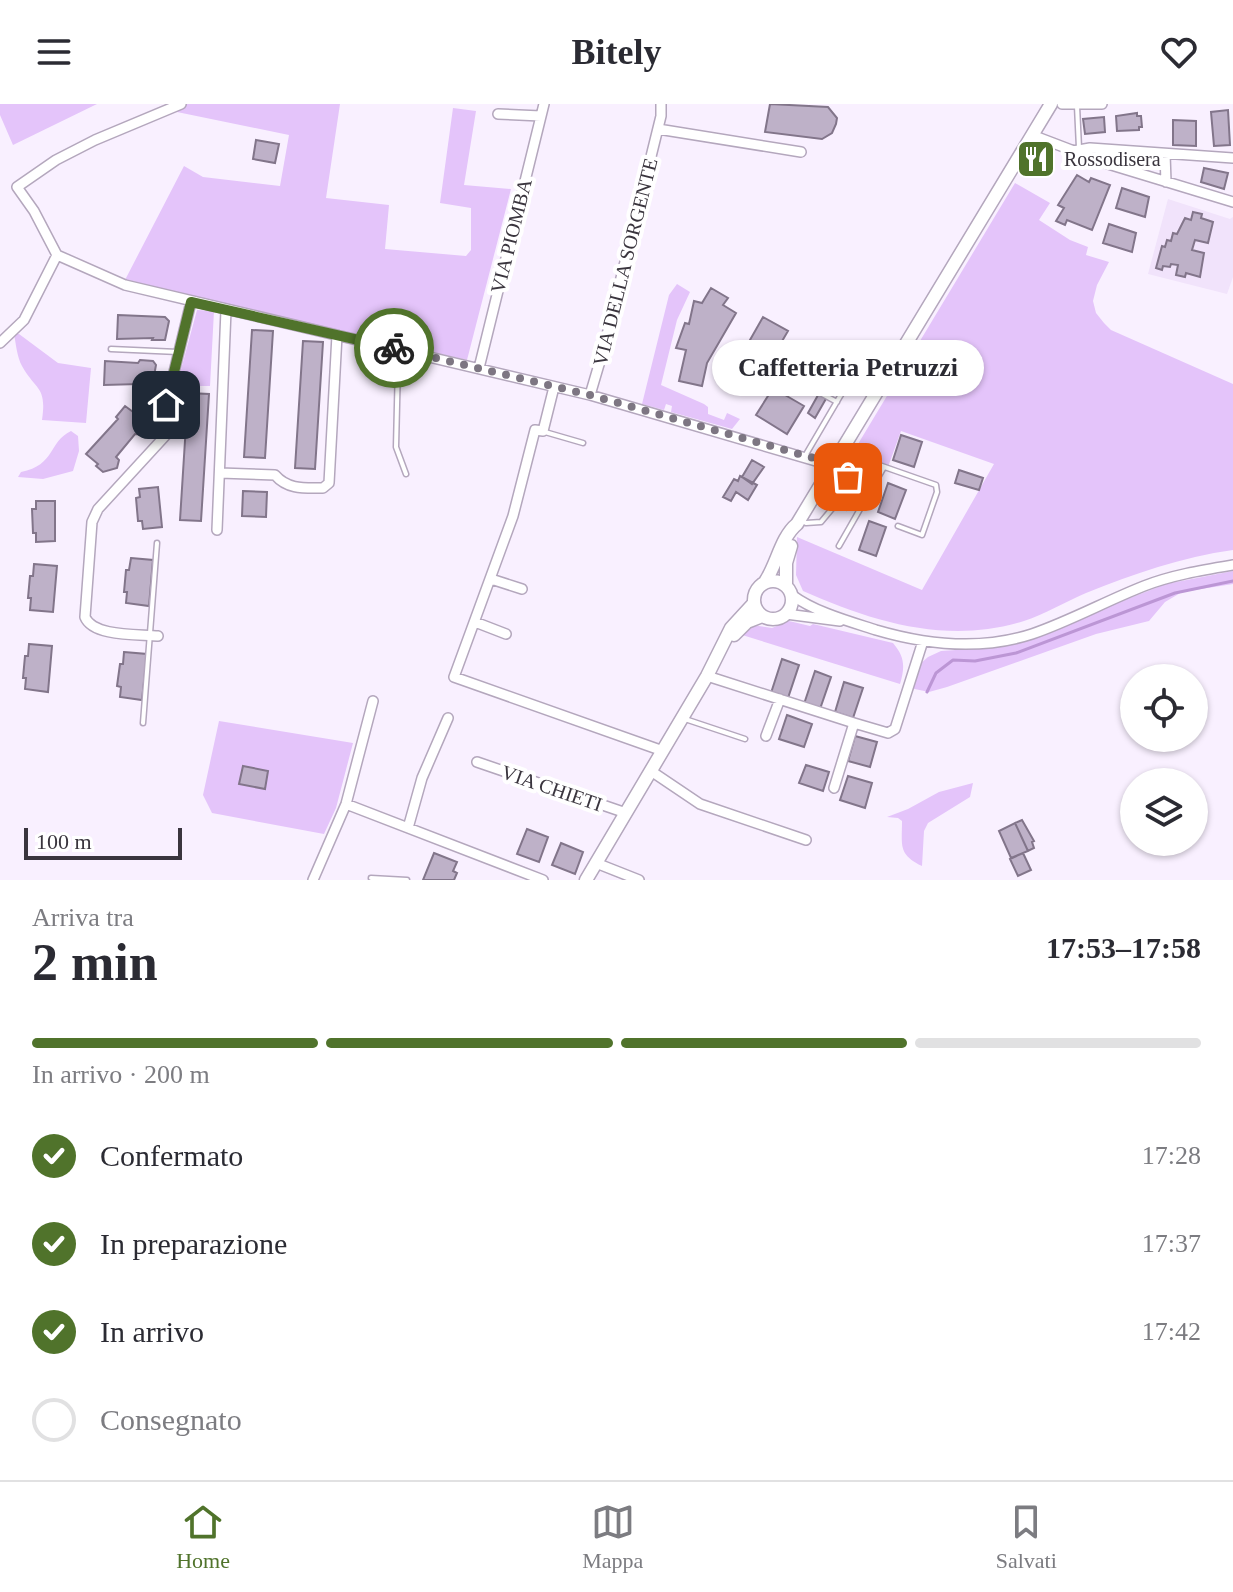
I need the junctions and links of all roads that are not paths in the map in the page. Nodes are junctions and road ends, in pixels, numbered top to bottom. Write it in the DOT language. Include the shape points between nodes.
graph roads {
  1 [pos="181,104"];
  2 [pos="544,104"];
  3 [pos="661,104"];
  4 [pos="1051,104"];
  5 [pos="1062,104"];
  6 [pos="1102,104"];
  7 [pos="1077,106"];
  8 [pos="498,114"];
  9 [pos="541,116"];
  10 [pos="658,129"];
  11 [pos="1032,135"];
  12 [pos="1076,150"];
  13 [pos="1112,150"];
  14 [pos="801,152"];
  15 [pos="1165,154"];
  16 [pos="1233,158"];
  17 [pos="1108,164"];
  18 [pos="1166,182"];
  19 [pos="1233,202"];
  20 [pos="57,255"];
  21 [pos="191,302"];
  22 [pos="226,310"];
  23 [pos="337,335"];
  24 [pos="0,343"];
  25 [pos="111,349"];
  26 [pos="402,349"];
  27 [pos="178,352"];
  28 [pos="479,368"];
  29 [pos="883,384"];
  30 [pos="554,387"];
  31 [pos="590,395"];
  32 [pos="841,395"];
  33 [pos="837,402"];
  34 [pos="543,431"];
  35 [pos="583,443"];
  36 [pos="842,452"];
  37 [pos="804,456"];
  38 [pos="833,466"];
  39 [pos="884,467"];
  40 [pos="220,473"];
  41 [pos="406,474"];
  42 [pos="848,480"];
  43 [pos="836,504"];
  44 [pos="799,522"];
  45 [pos="898,526"];
  46 [pos="217,530"];
  47 [pos="157,543"];
  48 [pos="839,546"];
  49 [pos="1233,565"];
  50 [pos="491,579"];
  51 [pos="765,582"];
  52 [pos="522,589"];
  53 [pos="789,590"];
  54 [pos="754,603"];
  55 [pos="786,614"];
  56 [pos="762,616"];
  57 [pos="475,622"];
  58 [pos="859,625"];
  59 [pos="506,634"];
  60 [pos="154,635"];
  61 [pos="923,641"];
  62 [pos="717,656"];
  63 [pos="707,676"];
  64 [pos="780,699"];
  65 [pos="373,701"];
  66 [pos="448,718"];
  67 [pos="682,718"];
  68 [pos="143,723"];
  69 [pos="854,723"];
  70 [pos="766,736"];
  71 [pos="745,739"];
  72 [pos="663,751"];
  73 [pos="477,762"];
  74 [pos="651,771"];
  75 [pos="834,788"];
  76 [pos="346,804"];
  77 [pos="626,813"];
  78 [pos="408,828"];
  79 [pos="806,840"];
  80 [pos="596,863"];
  81 [pos="371,878"];
  82 [pos="313,880"];
  83 [pos="407,880"];
  84 [pos="543,880"];
  85 [pos="586,880"];
  86 [pos="639,880"];
  1 -- 20 [label="street" via="95,140 17,187"];
  2 -- 9 [label="street, VIA PIOMBA"];
  3 -- 10 [label="street, VIA DELLA SORGENTE"];
  4 -- 11 [label="main road"];
  5 -- 7 [label="street"];
  6 -- 7 [label="street"];
  7 -- 12 [label="lane"];
  8 -- 9 [label="street"];
  9 -- 28 [label="street, VIA PIOMBA"];
  10 -- 14 [label="street, VIA DELLA SORGENTE"];
  10 -- 31 [label="street, VIA DELLA SORGENTE"];
  11 -- 12 [label="street"];
  11 -- 29 [label="main road"];
  12 -- 13 [label="street"];
  12 -- 17 [label="street"];
  13 -- 15 [label="street"];
  13 -- 17 [label="street"];
  15 -- 16 [label="street"];
  15 -- 18 [label="street"];
  17 -- 18 [label="street"];
  18 -- 19 [label="street"];
  20 -- 21 [label="street" via="125,285"];
  20 -- 24 [label="street" via="24,320"];
  21 -- 22 [label="street"];
  21 -- 27 [label="street"];
  22 -- 23 [label="street"];
  22 -- 40 [label="street"];
  23 -- 26 [label="street"];
  23 -- 40 [label="street" via="329,483 323,488 294,487 281,482 275,471"];
  25 -- 27 [label="lane"];
  26 -- 28 [label="street"];
  26 -- 41 [label="lane" via="396,447"];
  27 -- 60 [label="street" via="166,405 166,435 98,509 90,533 87,623 100,630"];
  28 -- 30 [label="street"];
  29 -- 32 [label="lane" via="873,379 849,381"];
  29 -- 36 [label="main road"];
  30 -- 31 [label="street"];
  30 -- 34 [label="street"];
  31 -- 37 [label="street"];
  32 -- 33 [label="lane"];
  32 -- 33 [label="lane" via="805,358 795,356 785,364 788,381"];
  33 -- 37 [label="lane"];
  34 -- 35 [label="lane"];
  34 -- 50 [label="street" via="535,430"];
  36 -- 38 [label="main road"];
  36 -- 39 [label="lane"];
  37 -- 38 [label="street"];
  38 -- 42 [label="lane"];
  38 -- 44 [label="main road"];
  39 -- 45 [label="lane" via="936,485 922,535"];
  39 -- 48 [label="lane"];
  40 -- 46 [label="street"];
  43 -- 44 [label="lane" via="821,522"];
  44 -- 51 [label="main road"];
  44 -- 53 [label="main road" via="786,563"];
  47 -- 60 [label="lane"];
  49 -- 61 [label="street" via="1147,585 1030,634 978,644"];
  50 -- 52 [label="street"];
  50 -- 57 [label="street"];
  51 -- 53 [label="main road" via="776,580"];
  51 -- 54 [label="main road" via="756,590"];
  53 -- 55 [label="main road" via="792,605"];
  53 -- 58 [label="street" via="806,604"];
  54 -- 56 [label="main road"];
  54 -- 62 [label="main road" via="731,628"];
  55 -- 56 [label="main road"];
  55 -- 58 [label="street"];
  56 -- 62 [label="main road" via="743,625"];
  57 -- 59 [label="street"];
  57 -- 72 [label="street" via="454,677"];
  58 -- 61 [label="street"];
  60 -- 68 [label="lane"];
  61 -- 69 [label="street" via="895,729 888,733"];
  62 -- 63 [label="main road"];
  63 -- 64 [label="street"];
  63 -- 67 [label="main road"];
  64 -- 69 [label="street"];
  64 -- 70 [label="street"];
  65 -- 76 [label="street"];
  66 -- 78 [label="street"];
  67 -- 71 [label="lane"];
  67 -- 72 [label="main road"];
  69 -- 75 [label="street"];
  72 -- 74 [label="main road"];
  73 -- 77 [label="street, VIA CHIETI"];
  74 -- 77 [label="main road"];
  74 -- 79 [label="street" via="700,804"];
  76 -- 78 [label="street"];
  76 -- 82 [label="street"];
  77 -- 80 [label="main road"];
  78 -- 84 [label="street"];
  80 -- 85 [label="main road"];
  80 -- 86 [label="street"];
  81 -- 83 [label="lane"];
}
